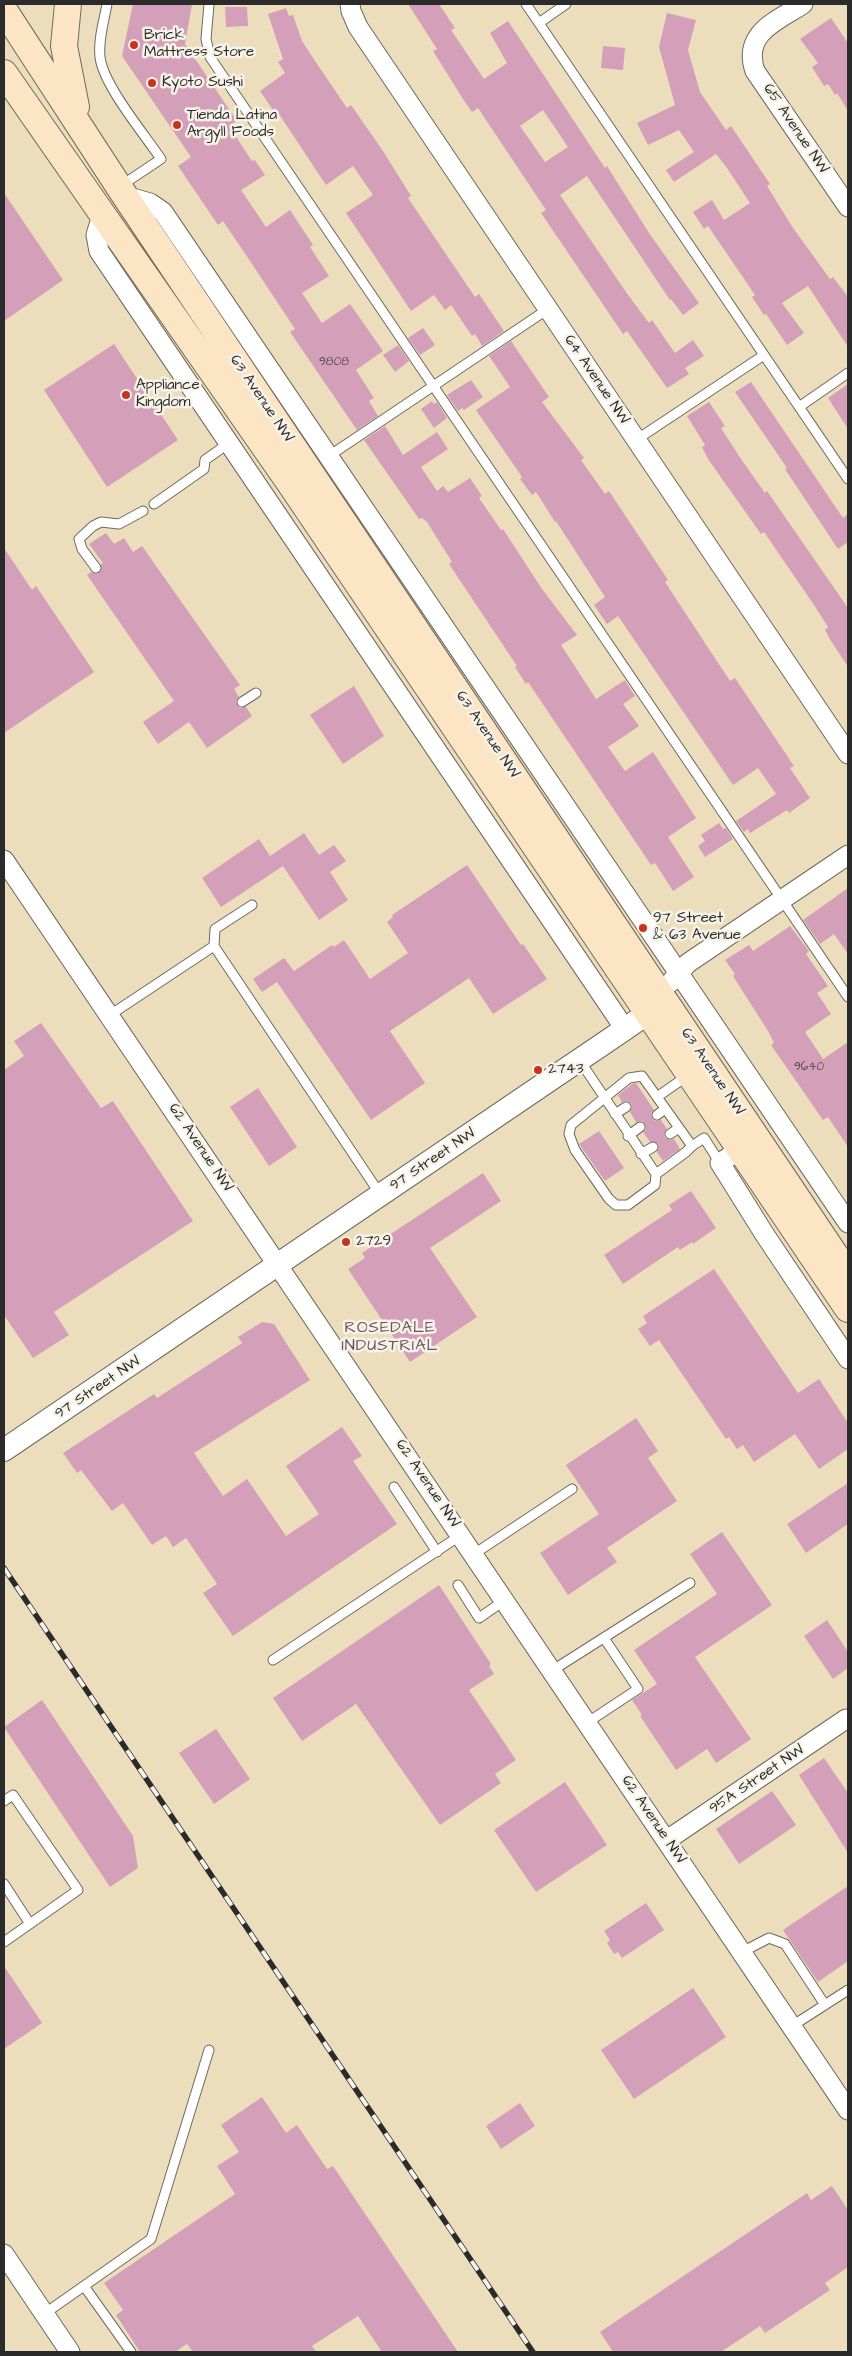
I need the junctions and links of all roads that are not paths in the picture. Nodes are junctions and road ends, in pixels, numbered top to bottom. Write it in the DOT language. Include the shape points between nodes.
graph roads {
  1 [pos="68,4"];
  2 [pos="107,4"];
  3 [pos="209,4"];
  4 [pos="350,4"];
  5 [pos="526,4"];
  6 [pos="566,4"];
  7 [pos="803,4"];
  8 [pos="4,10"];
  9 [pos="538,23"];
  10 [pos="4,72"];
  11 [pos="4,100"];
  12 [pos="81,128"];
  13 [pos="46,134"];
  14 [pos="122,191"];
  15 [pos="848,207"];
  16 [pos="102,215"];
  17 [pos="548,309"];
  18 [pos="764,355"];
  19 [pos="848,373"];
  20 [pos="434,387"];
  21 [pos="799,406"];
  22 [pos="636,440"];
  23 [pos="229,443"];
  24 [pos="329,456"];
  25 [pos="848,479"];
  26 [pos="277,490"];
  27 [pos="154,504"];
  28 [pos="143,511"];
  29 [pos="96,568"];
  30 [pos="256,693"];
  31 [pos="242,702"];
  32 [pos="848,754"];
  33 [pos="512,836"];
  34 [pos="848,855"];
  35 [pos="4,862"];
  36 [pos="782,899"];
  37 [pos="252,905"];
  38 [pos="214,946"];
  39 [pos="678,972"];
  40 [pos="848,997"];
  41 [pos="654,1004"];
  42 [pos="110,1015"];
  43 [pos="625,1029"];
  44 [pos="579,1060"];
  45 [pos="689,1074"];
  46 [pos="604,1097"];
  47 [pos="657,1097"];
  48 [pos="626,1106"];
  49 [pos="666,1109"];
  50 [pos="614,1114"];
  51 [pos="657,1115"];
  52 [pos="640,1127"];
  53 [pos="678,1128"];
  54 [pos="670,1134"];
  55 [pos="628,1136"];
  56 [pos="692,1146"];
  57 [pos="653,1147"];
  58 [pos="642,1154"];
  59 [pos="729,1156"];
  60 [pos="656,1174"];
  61 [pos="381,1195"];
  62 [pos="848,1223"];
  63 [pos="776,1228"];
  64 [pos="279,1264"];
  65 [pos="848,1274"];
  66 [pos="848,1309"];
  67 [pos="848,1359"];
  68 [pos="4,1450"];
  69 [pos="394,1487"];
  70 [pos="572,1489"];
  71 [pos="461,1535"];
  72 [pos="437,1552"];
  73 [pos="474,1554"];
  74 [pos="690,1583"];
  75 [pos="458,1585"];
  76 [pos="506,1600"];
  77 [pos="604,1638"];
  78 [pos="273,1660"];
  79 [pos="553,1670"];
  80 [pos="846,1719"];
  81 [pos="588,1722"];
  82 [pos="4,1801"];
  83 [pos="668,1840"];
  84 [pos="4,1884"];
  85 [pos="30,1924"];
  86 [pos="4,1942"];
  87 [pos="742,1952"];
  88 [pos="848,1990"];
  89 [pos="825,2005"];
  90 [pos="792,2026"];
  91 [pos="209,2050"];
  92 [pos="848,2110"];
  93 [pos="4,2255"];
  94 [pos="84,2286"];
  95 [pos="44,2314"];
  96 [pos="70,2352"];
  97 [pos="131,2352"];
  1 -- 12 [label="main road" via="64,46 69,83"];
  2 -- 14 [label="lane" via="100,59 110,83 161,159"];
  3 -- 20 [label="lane" via="206,39 210,57"];
  4 -- 17 [label="street, 64 Avenue NW" via="358,27"];
  5 -- 9 [label="lane"];
  6 -- 9 [label="lane"];
  7 -- 15 [label="street, 65 Avenue NW" via="762,31 752,47 752,63"];
  8 -- 12 [label="main road, 63 Avenue NW"];
  9 -- 18 [label="lane"];
  10 -- 13 [label="main road, 63 Avenue NW"];
  11 -- 13 [label="main road"];
  12 -- 14 [label="main road, 63 Avenue NW"];
  13 -- 16 [label="main road, 63 Avenue NW"];
  14 -- 24 [label="street, 63 Avenue NW" via="163,212"];
  14 -- 41 [label="main road, 63 Avenue NW"];
  16 -- 23 [label="street, 63 Avenue NW" via="96,235 99,251"];
  16 -- 26 [label="main road, 63 Avenue NW"];
  17 -- 20 [label="lane"];
  17 -- 22 [label="street, 64 Avenue NW"];
  18 -- 21 [label="lane"];
  18 -- 22 [label="lane"];
  19 -- 21 [label="lane"];
  20 -- 24 [label="lane"];
  20 -- 36 [label="lane"];
  21 -- 25 [label="lane"];
  22 -- 32 [label="street, 64 Avenue NW"];
  23 -- 26 [label="street, 63 Avenue NW"];
  23 -- 27 [label="lane" via="205,460 204,469"];
  24 -- 39 [label="street, 63 Avenue NW"];
  26 -- 33 [label="main road, 63 Avenue NW"];
  28 -- 29 [label="lane" via="119,524 101,522 85,532 79,540"];
  30 -- 31 [label="lane"];
  33 -- 41 [label="main road, 63 Avenue NW"];
  33 -- 43 [label="street, 63 Avenue NW"];
  34 -- 36 [label="street, 97 Street NW"];
  35 -- 42 [label="street, 62 Avenue NW"];
  36 -- 39 [label="street, 97 Street NW"];
  36 -- 40 [label="lane"];
  37 -- 38 [label="lane" via="215,929"];
  38 -- 42 [label="lane"];
  38 -- 61 [label="lane"];
  39 -- 41 [label="street, 97 Street NW"];
  39 -- 62 [label="street, 63 Avenue NW"];
  41 -- 43 [label="street, 97 Street NW"];
  41 -- 45 [label="main road, 63 Avenue NW"];
  41 -- 65 [label="main road, 63 Avenue NW"];
  42 -- 64 [label="street, 62 Avenue NW"];
  43 -- 44 [label="street, 97 Street NW"];
  44 -- 46 [label="lane"];
  44 -- 61 [label="street, 97 Street NW"];
  45 -- 47 [label="lane"];
  45 -- 59 [label="main road, 63 Avenue NW"];
  46 -- 47 [label="lane" via="634,1076 642,1076 647,1091"];
  46 -- 50 [label="lane"];
  46 -- 60 [label="lane" via="571,1125 568,1134 575,1150 616,1205 628,1205 656,1185"];
  47 -- 49 [label="lane"];
  48 -- 50 [label="lane"];
  49 -- 51 [label="lane"];
  49 -- 53 [label="lane"];
  50 -- 55 [label="lane"];
  52 -- 55 [label="lane"];
  53 -- 54 [label="lane"];
  53 -- 56 [label="lane"];
  55 -- 58 [label="lane"];
  56 -- 59 [label="lane" via="704,1138"];
  56 -- 60 [label="lane"];
  57 -- 58 [label="lane"];
  58 -- 60 [label="lane"];
  59 -- 63 [label="main road, 63 Avenue NW"];
  61 -- 64 [label="street, 97 Street NW"];
  63 -- 66 [label="main road, 63 Avenue NW"];
  63 -- 67 [label="street, 63 Avenue NW"];
  64 -- 68 [label="street, 97 Street NW"];
  64 -- 71 [label="street, 62 Avenue NW"];
  69 -- 72 [label="lane"];
  70 -- 73 [label="lane"];
  71 -- 72 [label="lane"];
  71 -- 73 [label="street, 62 Avenue NW"];
  72 -- 78 [label="lane"];
  73 -- 76 [label="street, 62 Avenue NW"];
  74 -- 77 [label="lane"];
  75 -- 76 [label="lane" via="479,1618"];
  76 -- 79 [label="street, 62 Avenue NW"];
  77 -- 79 [label="lane"];
  77 -- 81 [label="lane" via="638,1689"];
  79 -- 81 [label="street, 62 Avenue NW"];
  80 -- 83 [label="street, 95A Street NW"];
  81 -- 83 [label="street, 62 Avenue NW"];
  82 -- 85 [label="lane" via="13,1795 78,1890"];
  83 -- 87 [label="street, 62 Avenue NW"];
  84 -- 85 [label="lane"];
  85 -- 86 [label="lane"];
  87 -- 89 [label="lane" via="769,1938 785,1944"];
  87 -- 90 [label="street, 62 Avenue NW"];
  88 -- 89 [label="lane"];
  89 -- 90 [label="lane"];
  90 -- 92 [label="street, 62 Avenue NW"];
  91 -- 94 [label="lane" via="151,2239"];
  93 -- 95 [label="street"];
  94 -- 95 [label="lane"];
  94 -- 97 [label="lane"];
  95 -- 96 [label="street"];
}
